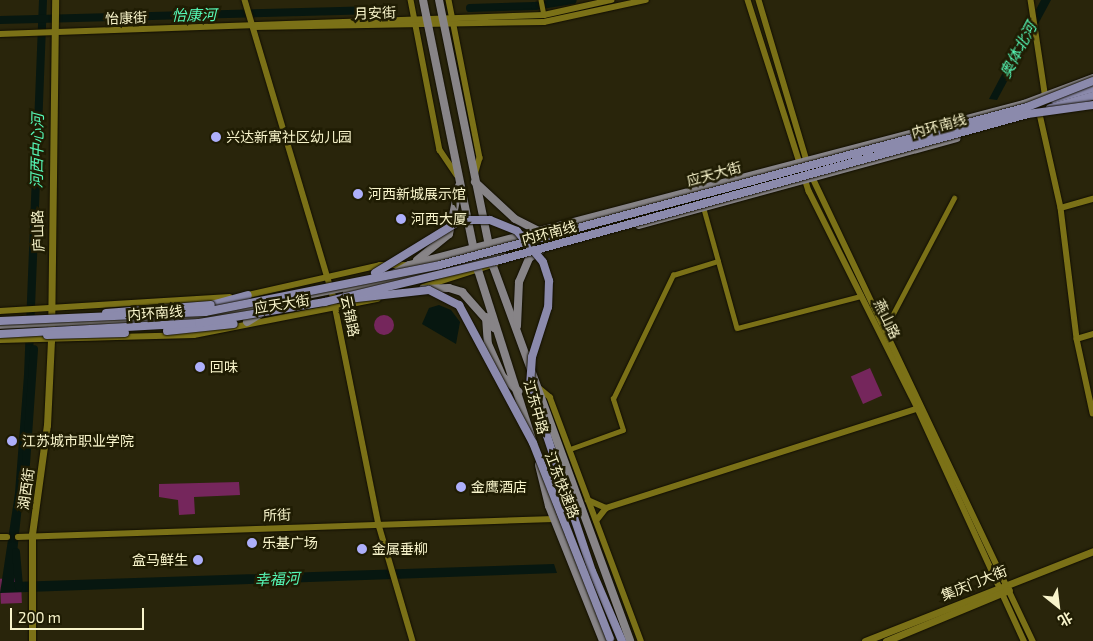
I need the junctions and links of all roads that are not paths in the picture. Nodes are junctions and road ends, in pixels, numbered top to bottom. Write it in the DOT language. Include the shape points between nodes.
graph roads {
  1 [pos="411,0"];
  2 [pos="423,0"];
  3 [pos="438,0"];
  4 [pos="449,0"];
  5 [pos="541,0"];
  6 [pos="611,0"];
  7 [pos="646,0"];
  8 [pos="748,0"];
  9 [pos="759,0"];
  10 [pos="1031,0"];
  11 [pos="54,1"];
  12 [pos="245,2"];
  13 [pos="544,15"];
  14 [pos="416,21"];
  15 [pos="428,21"];
  16 [pos="443,21"];
  17 [pos="453,21"];
  18 [pos="254,27"];
  19 [pos="50,32"];
  20 [pos="0,34"];
  21 [pos="1093,79"];
  22 [pos="1093,87"];
  23 [pos="1046,93"];
  24 [pos="1093,98"];
  25 [pos="1093,105"];
  26 [pos="1027,108"];
  27 [pos="1040,114"];
  28 [pos="804,162"];
  29 [pos="459,180"];
  30 [pos="474,180"];
  31 [pos="810,180"];
  32 [pos="954,198"];
  33 [pos="1093,200"];
  34 [pos="1061,208"];
  35 [pos="704,209"];
  36 [pos="542,233"];
  37 [pos="488,247"];
  38 [pos="543,249"];
  39 [pos="473,250"];
  40 [pos="718,261"];
  41 [pos="492,262"];
  42 [pos="409,265"];
  43 [pos="477,266"];
  44 [pos="328,277"];
  45 [pos="334,290"];
  46 [pos="404,293"];
  47 [pos="248,295"];
  48 [pos="861,296"];
  49 [pos="325,302"];
  50 [pos="50,308"];
  51 [pos="336,308"];
  52 [pos="0,311"];
  53 [pos="250,311"];
  54 [pos="486,317"];
  55 [pos="0,321"];
  56 [pos="11,321"];
  57 [pos="247,322"];
  58 [pos="50,326"];
  59 [pos="0,327"];
  60 [pos="885,329"];
  61 [pos="0,334"];
  62 [pos="10,334"];
  63 [pos="517,334"];
  64 [pos="1093,334"];
  65 [pos="499,335"];
  66 [pos="1077,339"];
  67 [pos="0,340"];
  68 [pos="51,340"];
  69 [pos="533,385"];
  70 [pos="518,391"];
  71 [pos="921,408"];
  72 [pos="1093,412"];
  73 [pos="570,449"];
  74 [pos="588,500"];
  75 [pos="606,508"];
  76 [pos="554,519"];
  77 [pos="596,521"];
  78 [pos="379,524"];
  79 [pos="32,534"];
  80 [pos="0,537"];
  81 [pos="7,537"];
  82 [pos="18,537"];
  83 [pos="1093,550"];
  84 [pos="1004,588"];
  85 [pos="884,633"];
  86 [pos="621,639"];
  87 [pos="608,640"];
  88 [pos="32,641"];
  89 [pos="413,641"];
  90 [pos="630,641"];
  91 [pos="640,641"];
  92 [pos="864,641"];
  93 [pos="888,641"];
  94 [pos="1024,641"];
  95 [pos="1033,641"];
  1 -- 14 [label="street, 江东中路"];
  2 -- 15 [label="main road, 江东中路"];
  3 -- 16 [label="main road, 江东中路"];
  4 -- 17 [label="street, 江东中路"];
  5 -- 13 [label="street"];
  6 -- 13 [label="street"];
  7 -- 17 [label="street" via="544,22"];
  8 -- 28 [label="street, 燕山路"];
  9 -- 28 [label="street, 燕山路"];
  10 -- 23 [label="street"];
  11 -- 19 [label="main road, 庐山路"];
  12 -- 18 [label="street, 云锦路"];
  13 -- 17 [label="street"];
  14 -- 15 [label="street, 怡康街"];
  14 -- 18 [label="street, 怡康街"];
  14 -- 29 [label="street, 江东中路" via="440,150"];
  15 -- 16 [label="street"];
  15 -- 29 [label="main road, 江东中路"];
  16 -- 17 [label="street"];
  16 -- 30 [label="main road, 江东中路"];
  17 -- 30 [label="street, 江东中路" via="480,158"];
  18 -- 19 [label="street, 怡康街"];
  18 -- 44 [label="street, 云锦路"];
  19 -- 20 [label="street, 怡康街"];
  19 -- 50 [label="main road, 庐山路"];
  21 -- 23 [label="main road, 应天大街"];
  21 -- 26 [label="highway, bridge"];
  22 -- 26 [label="highway, 内环南线, bridge"];
  23 -- 26 [label="main road, 应天大街"];
  24 -- 26 [label="highway, 内环南线, bridge"];
  24 -- 27 [label="main road, 应天大街"];
  25 -- 26 [label="highway, bridge"];
  26 -- 28 [label="main road, 应天大街"];
  26 -- 45 [label="highway, 内环南线, bridge" via="496,252"];
  26 -- 49 [label="highway, 内环南线, bridge" via="496,261"];
  27 -- 31 [label="main road, 应天大街"];
  27 -- 34 [label="street"];
  28 -- 31 [label="street, 燕山路"];
  28 -- 36 [label="main road, 应天大街"];
  29 -- 39 [label="main road, 江东中路"];
  29 -- 42 [label="main road" via="449,234 432,252"];
  30 -- 36 [label="main road" via="515,219"];
  30 -- 37 [label="main road, 江东中路"];
  31 -- 35 [label="main road, 应天大街"];
  31 -- 48 [label="street, 燕山路"];
  31 -- 60 [label="street, 燕山路"];
  32 -- 60 [label="street"];
  33 -- 34 [label="street"];
  34 -- 66 [label="street"];
  35 -- 38 [label="main road, 应天大街"];
  35 -- 40 [label="street"];
  36 -- 37 [label="main road, 应天大街"];
  37 -- 39 [label="main road, 应天大街"];
  37 -- 41 [label="main road, 江东中路"];
  38 -- 41 [label="main road, 应天大街"];
  38 -- 63 [label="main road" via="523,269"];
  39 -- 42 [label="main road, 应天大街"];
  39 -- 43 [label="main road, 江东中路"];
  40 -- 48 [label="street" via="737,328"];
  40 -- 73 [label="street" via="673,275 612,399 623,430"];
  41 -- 43 [label="main road, 应天大街"];
  41 -- 63 [label="main road, 江东中路"];
  42 -- 44 [label="street, 应天大街" via="380,265"];
  42 -- 45 [label="main road, 应天大街" via="382,280"];
  43 -- 45 [label="main road, 应天大街"];
  43 -- 46 [label="street, 应天大街"];
  43 -- 65 [label="main road, 江东中路"];
  44 -- 45 [label="street, 云锦路"];
  44 -- 47 [label="street, 应天大街"];
  45 -- 51 [label="street, 云锦路"];
  45 -- 53 [label="main road, 应天大街"];
  45 -- 56 [label="highway, 内环南线, bridge" via="197,313"];
  45 -- 57 [label="main road" via="255,315"];
  45 -- 58 [label="main road, 应天大街" via="204,316"];
  45 -- 69 [label="highway, bridge" via="384,270 461,220 490,220 517,230 543,262 549,282 548,307 532,357"];
  46 -- 51 [label="street, 应天大街"];
  46 -- 54 [label="main road" via="449,288 462,292"];
  47 -- 50 [label="street, 应天大街"];
  47 -- 56 [label="highway, bridge" via="211,305"];
  48 -- 71 [label="street, 燕山路"];
  49 -- 62 [label="highway, 内环南线, bridge" via="199,323"];
  49 -- 87 [label="highway, 江东快速路, bridge" via="429,290 459,305 533,443"];
  50 -- 52 [label="street, 应天大街"];
  50 -- 58 [label="main road, 庐山路"];
  51 -- 57 [label="street, 应天大街"];
  51 -- 78 [label="street, 云锦路"];
  53 -- 58 [label="main road, 应天大街" via="154,324"];
  53 -- 62 [label="highway, bridge" via="234,324 95,335"];
  54 -- 65 [label="main road"];
  54 -- 70 [label="main road" via="490,349 502,377"];
  55 -- 56 [label="highway, 内环南线, bridge"];
  57 -- 68 [label="street, 应天大街" via="238,329 194,334"];
  58 -- 59 [label="main road, 应天大街"];
  58 -- 68 [label="main road, 庐山路"];
  60 -- 71 [label="street, 燕山路"];
  61 -- 62 [label="highway, 内环南线, bridge"];
  63 -- 69 [label="main road, 江东中路"];
  64 -- 66 [label="street"];
  65 -- 70 [label="main road, 江东中路"];
  66 -- 72 [label="street"];
  67 -- 68 [label="street, 应天大街"];
  68 -- 79 [label="main road, 湖西街" via="47,425"];
  69 -- 73 [label="street, 江东中路" via="550,397"];
  69 -- 86 [label="highway, 江东快速路" via="592,571"];
  69 -- 90 [label="main road, 江东中路"];
  70 -- 76 [label="main road, 江东中路"];
  71 -- 75 [label="street"];
  71 -- 84 [label="street, 燕山路"];
  73 -- 74 [label="street, 江东中路"];
  74 -- 75 [label="street"];
  74 -- 77 [label="street, 江东中路"];
  75 -- 77 [label="street"];
  76 -- 78 [label="street, 所街"];
  76 -- 87 [label="main road, 江东中路"];
  77 -- 91 [label="street, 江东中路"];
  78 -- 79 [label="street, 所街"];
  78 -- 89 [label="street, 云锦路"];
  79 -- 82 [label="street, 所街"];
  79 -- 88 [label="main road, 湖西街"];
  80 -- 81 [label="street, 所街"];
  81 -- 82 [label="street, 所街"];
  83 -- 84 [label="main road, 集庆门大街"];
  84 -- 85 [label="main road, 集庆门大街"];
  84 -- 93 [label="main road, 集庆门大街"];
  84 -- 94 [label="street, 燕山路"];
  84 -- 95 [label="street, 燕山路"];
  85 -- 92 [label="main road, 集庆门大街"];
  85 -- 93 [label="street"];
}
